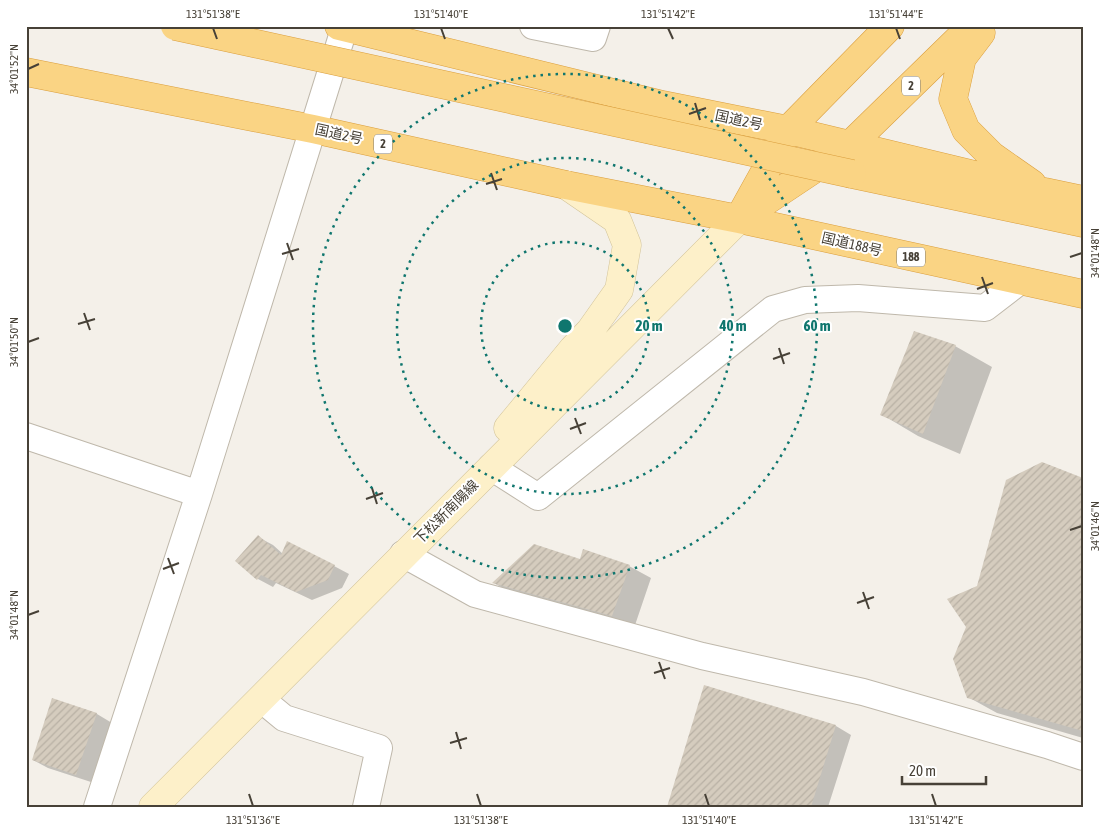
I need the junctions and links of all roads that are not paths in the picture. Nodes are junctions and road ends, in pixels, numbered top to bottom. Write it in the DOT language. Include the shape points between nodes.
graph roads {
  1 [pos="174,26"];
  2 [pos="533,26"];
  3 [pos="596,26"];
  4 [pos="890,26"];
  5 [pos="972,26"];
  6 [pos="986,26"];
  7 [pos="343,27"];
  8 [pos="26,72"];
  9 [pos="313,129"];
  10 [pos="788,130"];
  11 [pos="850,145"];
  12 [pos="566,185"];
  13 [pos="1045,192"];
  14 [pos="1083,200"];
  15 [pos="738,218"];
  16 [pos="1083,223"];
  17 [pos="1020,281"];
  18 [pos="1083,294"];
  19 [pos="26,436"];
  20 [pos="491,467"];
  21 [pos="198,494"];
  22 [pos="403,554"];
  23 [pos="261,699"];
  24 [pos="1083,757"];
  25 [pos="97,807"];
  26 [pos="153,807"];
  27 [pos="366,807"];
  1 -- 16 [label="highway, 国道2号, bridge"];
  2 -- 3 [label="street" via="593,38"];
  4 -- 10 [label="highway"];
  5 -- 11 [label="highway, 2"];
  6 -- 13 [label="highway" via="962,58 953,99 966,130 992,156"];
  7 -- 9 [label="street"];
  7 -- 10 [label="highway, 国道2号" via="663,105"];
  8 -- 9 [label="highway, 国道2号 / 2"];
  9 -- 12 [label="highway, 国道2号 / 2"];
  9 -- 21 [label="street"];
  10 -- 11 [label="highway"];
  10 -- 15 [label="highway"];
  11 -- 13 [label="highway"];
  11 -- 15 [label="highway, 2"];
  12 -- 15 [label="highway, 国道2号 / 2"];
  12 -- 22 [label="main road" via="617,220 627,245 619,290 590,331"];
  13 -- 14 [label="highway"];
  15 -- 17 [label="highway, 国道188号 / 188"];
  15 -- 20 [label="main road, 下松新南陽線"];
  17 -- 18 [label="highway, 国道188号 / 188"];
  17 -- 20 [label="street" via="985,308 858,298 805,300 774,309 538,497"];
  19 -- 21 [label="street"];
  20 -- 22 [label="main road, 下松新南陽線"];
  21 -- 25 [label="street"];
  22 -- 23 [label="main road, 下松新南陽線"];
  22 -- 24 [label="street" via="474,594 702,656 863,692"];
  23 -- 26 [label="main road, 下松新南陽線"];
  23 -- 27 [label="street" via="284,718 379,748"];
}
